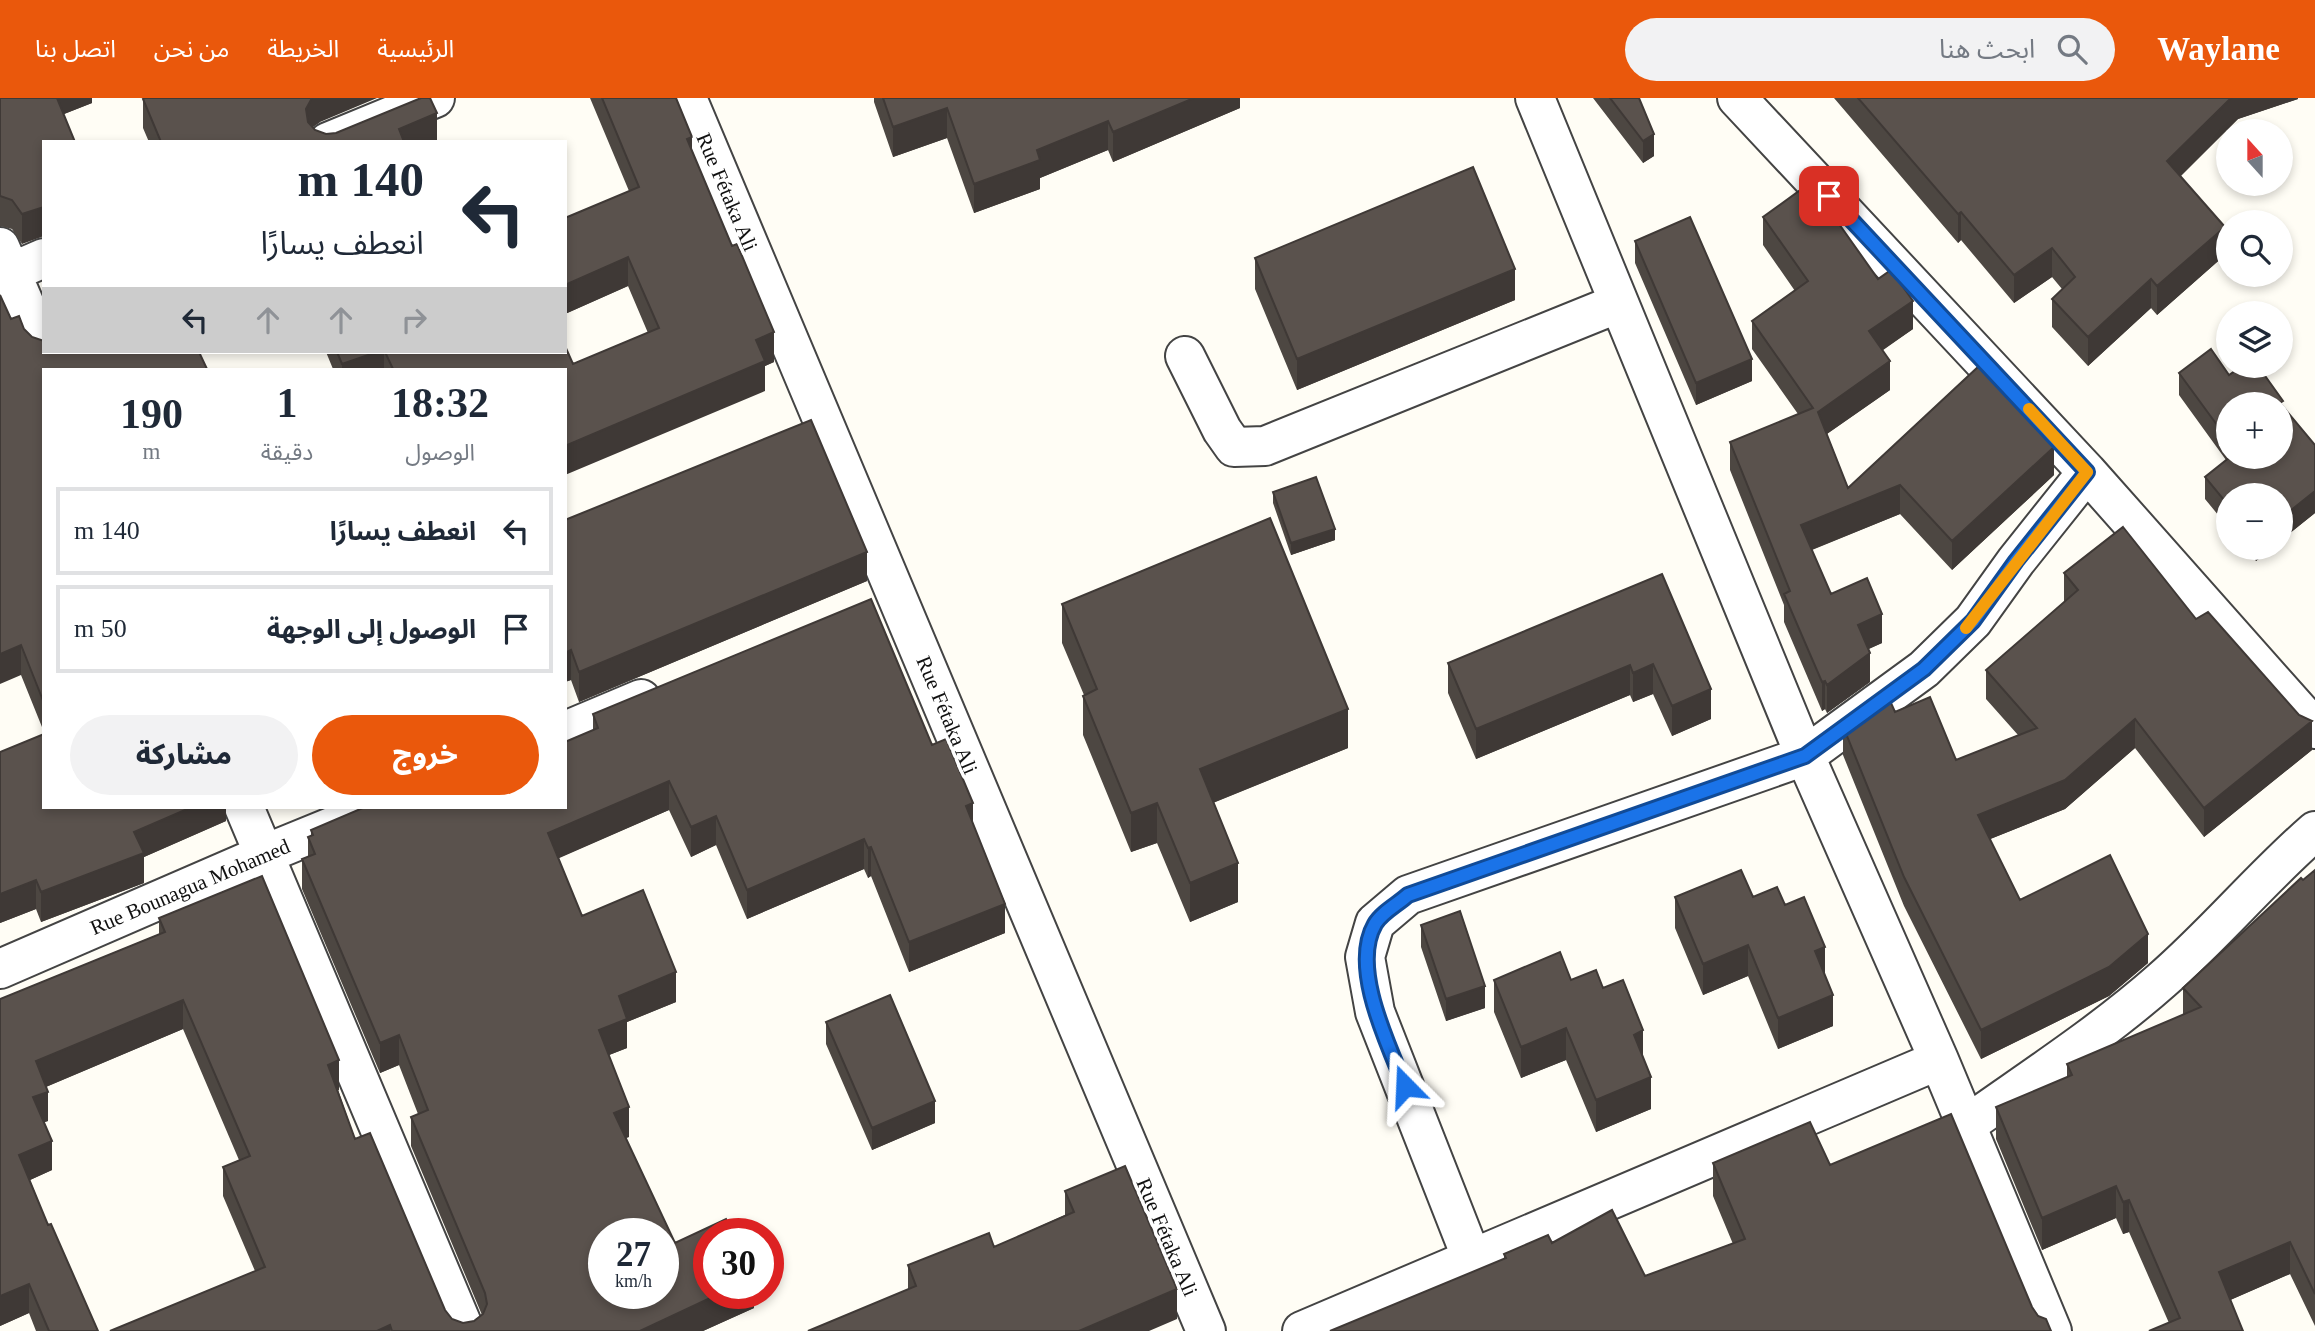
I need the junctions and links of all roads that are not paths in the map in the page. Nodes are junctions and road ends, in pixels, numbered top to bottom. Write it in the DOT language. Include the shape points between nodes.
graph roads {
  1 [pos="435,98"];
  2 [pos="687,98"];
  3 [pos="1535,98"];
  4 [pos="1737,98"];
  5 [pos="333,140"];
  6 [pos="13,263"];
  7 [pos="1619,303"];
  8 [pos="42,344"];
  9 [pos="1185,356"];
  10 [pos="2087,472"];
  11 [pos="667,689"];
  12 [pos="2315,729"];
  13 [pos="567,730"];
  14 [pos="1805,756"];
  15 [pos="245,809"];
  16 [pos="375,809"];
  17 [pos="2315,831"];
  18 [pos="265,855"];
  19 [pos="0,970"];
  20 [pos="1939,1060"];
  21 [pos="1965,1126"];
  22 [pos="1472,1259"];
  23 [pos="465,1331"];
  24 [pos="1206,1331"];
  25 [pos="1302,1331"];
  26 [pos="2052,1331"];
  1 -- 5 [label="street"];
  2 -- 24 [label="street, Rue Fétaka Ali" via="883,600"];
  3 -- 7 [label="street"];
  4 -- 10 [label="street"];
  6 -- 8 [label="street"];
  7 -- 9 [label="street" via="1265,446 1234,447"];
  7 -- 14 [label="street"];
  10 -- 12 [label="street"];
  10 -- 14 [label="street" via="1973,621 1924,669"];
  11 -- 13 [label="street"];
  14 -- 20 [label="street"];
  14 -- 22 [label="street" via="1408,895 1375,923 1365,957 1375,1012"];
  15 -- 18 [label="street"];
  16 -- 18 [label="street, Rue Bounagua Mohamed"];
  17 -- 21 [label="street" via="2161,981"];
  18 -- 19 [label="street, Rue Bounagua Mohamed"];
  18 -- 23 [label="street"];
  20 -- 21 [label="street"];
  20 -- 22 [label="street"];
  21 -- 26 [label="street"];
  22 -- 25 [label="street"];
}
